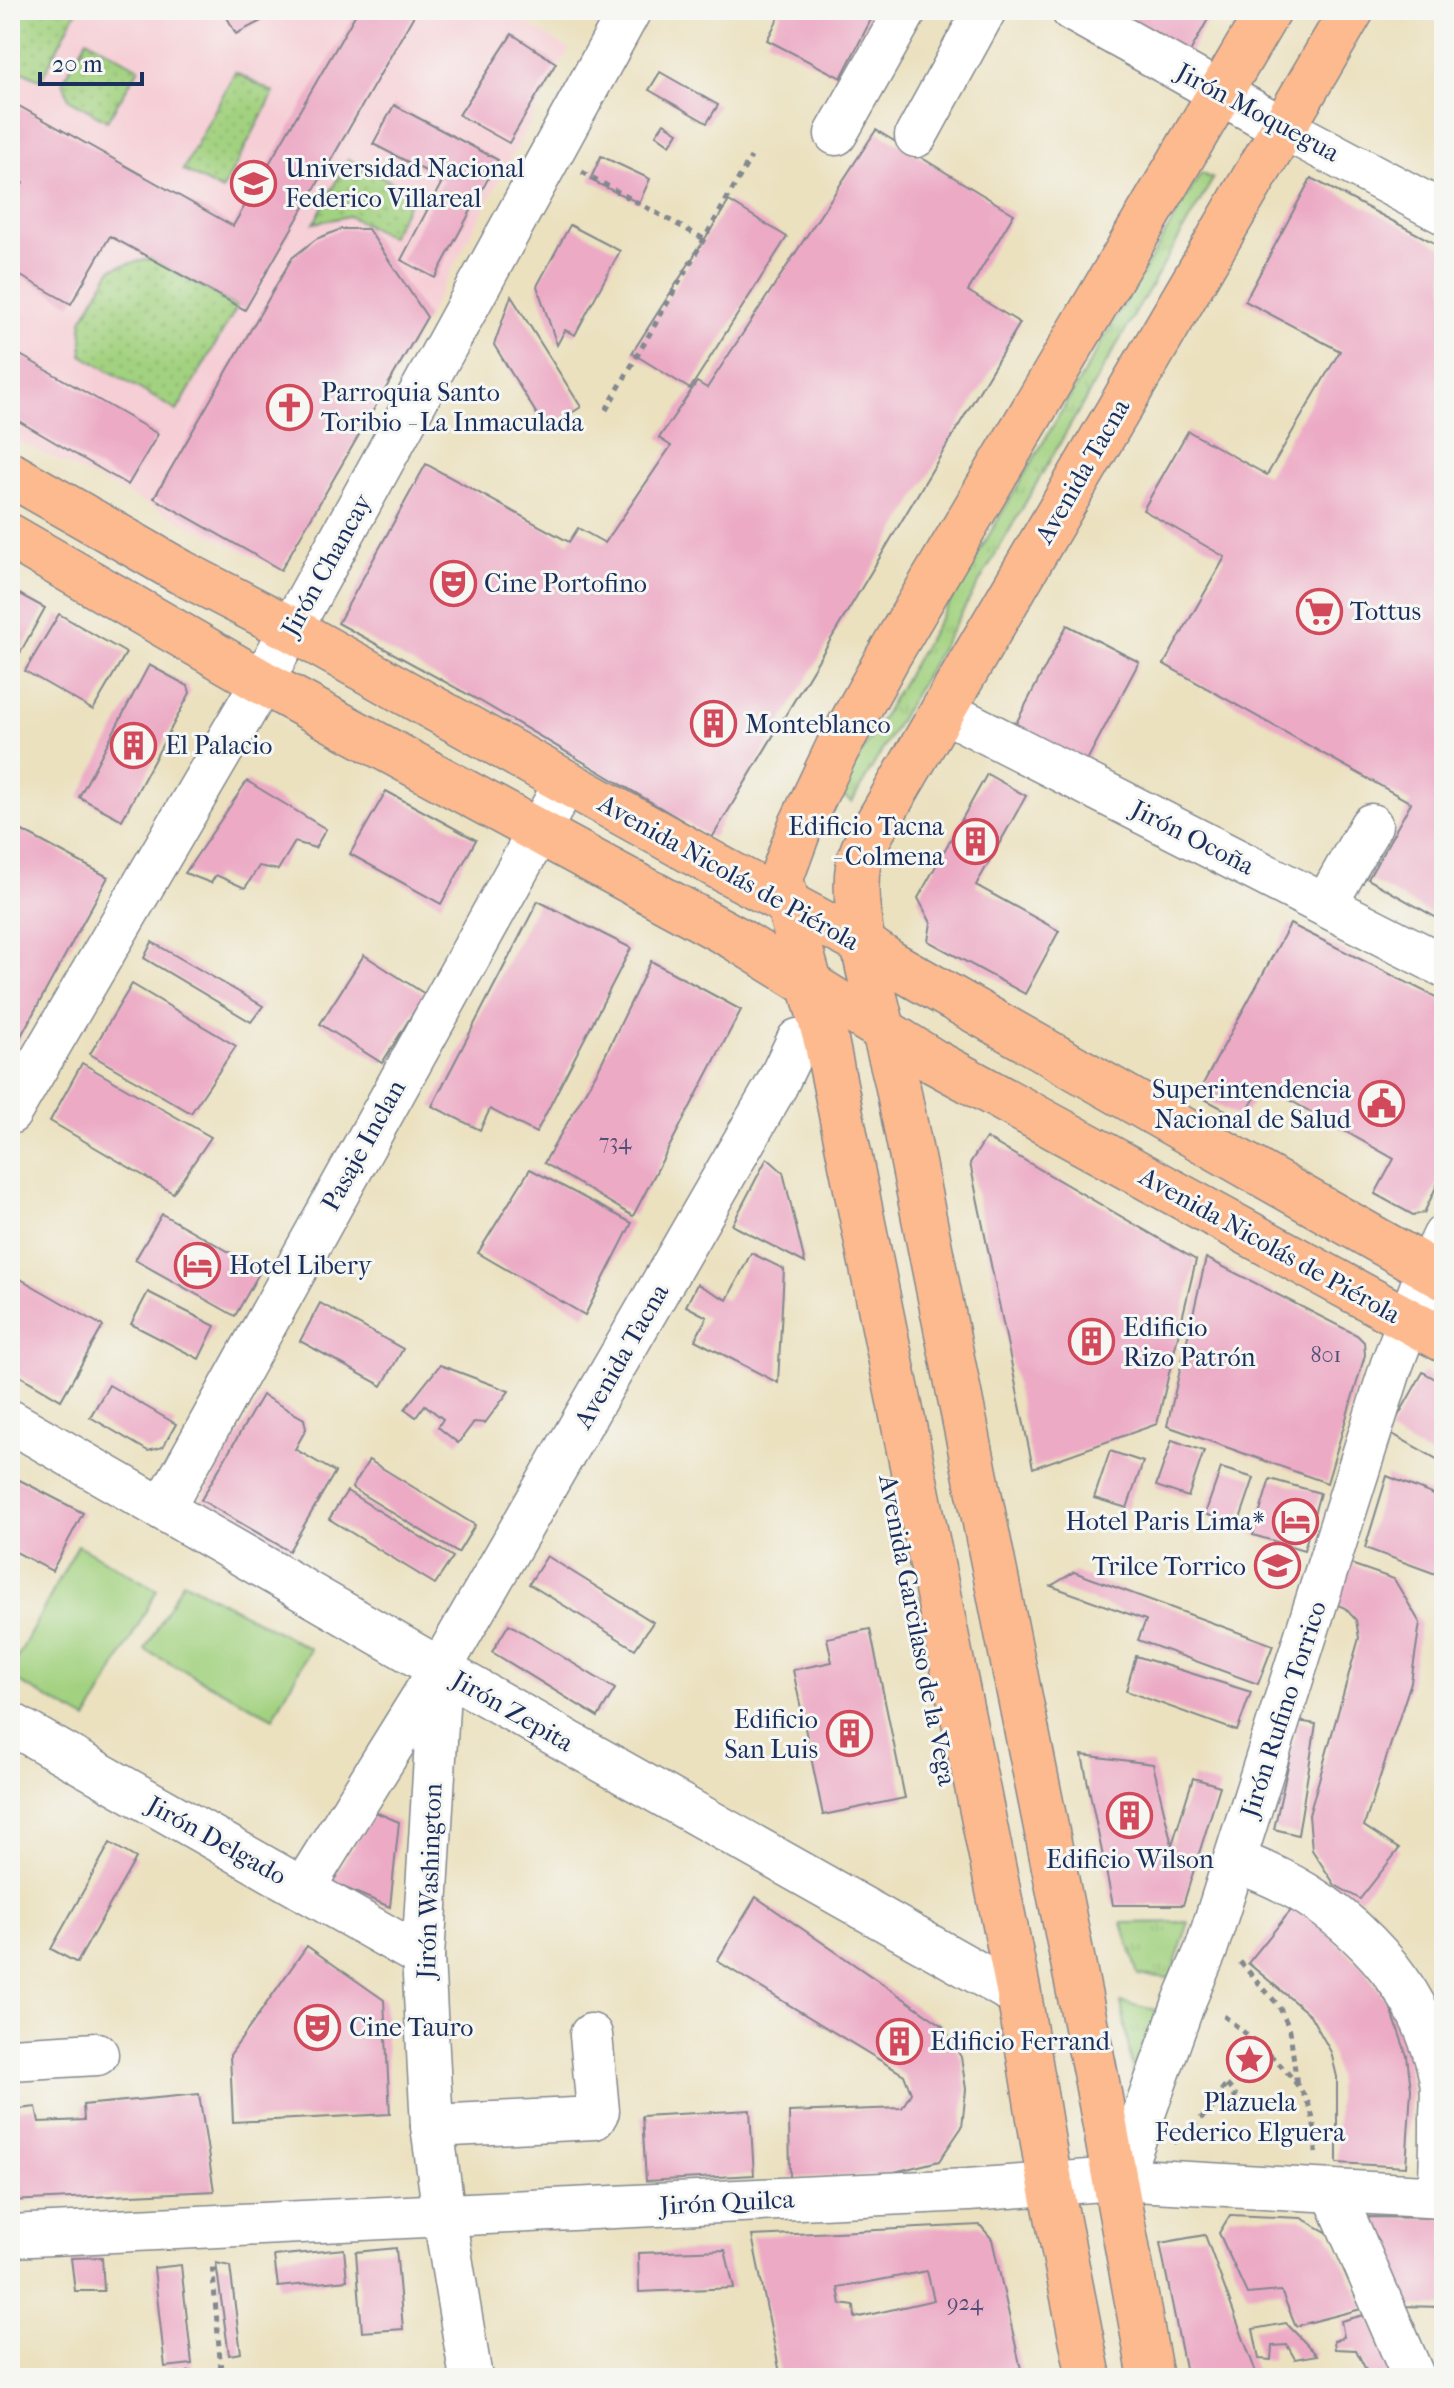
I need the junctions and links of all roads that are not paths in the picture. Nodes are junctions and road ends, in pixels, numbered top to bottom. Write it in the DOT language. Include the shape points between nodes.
graph roads {
  1 [pos="630,10"];
  2 [pos="906,10"];
  3 [pos="985,10"];
  4 [pos="1072,10"];
  5 [pos="1241,10"];
  6 [pos="1269,10"];
  7 [pos="1352,10"];
  8 [pos="1210,86"];
  9 [pos="1285,127"];
  10 [pos="836,134"];
  11 [pos="916,136"];
  12 [pos="1444,213"];
  13 [pos="10,474"];
  14 [pos="10,536"];
  15 [pos="291,629"];
  16 [pos="262,682"];
  17 [pos="942,710"];
  18 [pos="566,782"];
  19 [pos="1371,825"];
  20 [pos="537,829"];
  21 [pos="771,895"];
  22 [pos="1326,904"];
  23 [pos="865,945"];
  24 [pos="1444,966"];
  25 [pos="794,974"];
  26 [pos="885,1031"];
  27 [pos="798,1040"];
  28 [pos="10,1113"];
  29 [pos="1439,1261"];
  30 [pos="1426,1330"];
  31 [pos="10,1421"];
  32 [pos="163,1509"];
  33 [pos="440,1669"];
  34 [pos="10,1723"];
  35 [pos="1234,1861"];
  36 [pos="303,1889"];
  37 [pos="423,1957"];
  38 [pos="1003,1988"];
  39 [pos="591,2035"];
  40 [pos="97,2054"];
  41 [pos="10,2059"];
  42 [pos="432,2126"];
  43 [pos="1116,2179"];
  44 [pos="1037,2185"];
  45 [pos="1324,2190"];
  46 [pos="1441,2197"];
  47 [pos="444,2215"];
  48 [pos="10,2236"];
  49 [pos="471,2378"];
  50 [pos="1059,2378"];
  51 [pos="1089,2378"];
  52 [pos="1151,2378"];
  53 [pos="1414,2378"];
  1 -- 15 [label="street, Jirón Chancay"];
  2 -- 10 [label="street"];
  3 -- 11 [label="street"];
  4 -- 8 [label="street, Jirón Moquegua"];
  5 -- 8 [label="main road"];
  6 -- 8 [label="main road"];
  7 -- 9 [label="main road, Avenida Tacna"];
  8 -- 9 [label="street, Jirón Moquegua"];
  8 -- 21 [label="main road" via="837,749"];
  9 -- 12 [label="street, Jirón Moquegua"];
  9 -- 17 [label="main road, Avenida Tacna"];
  13 -- 15 [label="main road, Avenida Nicolás de Piérola"];
  14 -- 16 [label="main road, Avenida Nicolás de Piérola"];
  15 -- 16 [label="street, Jirón Chancay"];
  15 -- 18 [label="main road, Avenida Nicolás de Piérola"];
  16 -- 20 [label="main road, Avenida Nicolás de Piérola"];
  16 -- 28 [label="street, Jirón Chancay"];
  17 -- 22 [label="street, Jirón Ocoña"];
  17 -- 23 [label="main road, Avenida Tacna" via="862,850 857,890"];
  18 -- 20 [label="street, Pasaje Inclan"];
  18 -- 21 [label="main road, Avenida Nicolás de Piérola"];
  19 -- 22 [label="street"];
  20 -- 25 [label="main road, Avenida Nicolás de Piérola"];
  20 -- 32 [label="street, Pasaje Inclan"];
  21 -- 23 [label="main road, Avenida Nicolás de Piérola"];
  21 -- 25 [label="main road, Avenida Garcilaso de la Vega"];
  22 -- 24 [label="street, Jirón Ocoña"];
  23 -- 26 [label="main road"];
  23 -- 29 [label="main road, Avenida Nicolás de Piérola"];
  25 -- 26 [label="main road, Avenida Nicolás de Piérola"];
  25 -- 27 [label="main road, Avenida Garcilaso de la Vega"];
  25 -- 38 [label="main road, Avenida Garcilaso de la Vega" via="826,1040"];
  26 -- 30 [label="main road, Avenida Nicolás de Piérola"];
  26 -- 43 [label="main road"];
  27 -- 33 [label="street, Avenida Tacna"];
  27 -- 38 [label="main road, Avenida Garcilaso de la Vega"];
  29 -- 30 [label="street, Jirón Rufino Torrico"];
  30 -- 35 [label="street, Jirón Rufino Torrico" via="1391,1367"];
  31 -- 32 [label="street, Jirón Zepita"];
  32 -- 33 [label="street, Jirón Zepita"];
  33 -- 36 [label="street, Avenida Tacna"];
  33 -- 37 [label="street, Jirón Washington"];
  33 -- 38 [label="street, Jirón Zepita"];
  34 -- 36 [label="street, Jirón Delgado"];
  35 -- 43 [label="street, Jirón Rufino Torrico" via="1206,1950"];
  35 -- 46 [label="street" via="1270,1873 1331,1909 1371,1946 1404,1989 1428,2037 1441,2083"];
  36 -- 37 [label="street, Jirón Delgado"];
  37 -- 42 [label="street, Jirón Washington"];
  38 -- 44 [label="main road, Avenida Garcilaso de la Vega"];
  39 -- 42 [label="street" via="598,2111 594,2118"];
  40 -- 41 [label="street"];
  42 -- 47 [label="street, Jirón Washington"];
  43 -- 44 [label="street, Jirón Quilca"];
  43 -- 45 [label="street, Jirón Quilca"];
  43 -- 52 [label="main road"];
  44 -- 47 [label="street, Jirón Quilca"];
  44 -- 50 [label="main road, Avenida Garcilaso de la Vega"];
  44 -- 51 [label="main road, Avenida Garcilaso de la Vega"];
  45 -- 46 [label="street, Jirón Quilca"];
  45 -- 53 [label="street"];
  47 -- 48 [label="street, Jirón Quilca"];
  47 -- 49 [label="street, Jirón Washington"];
}
